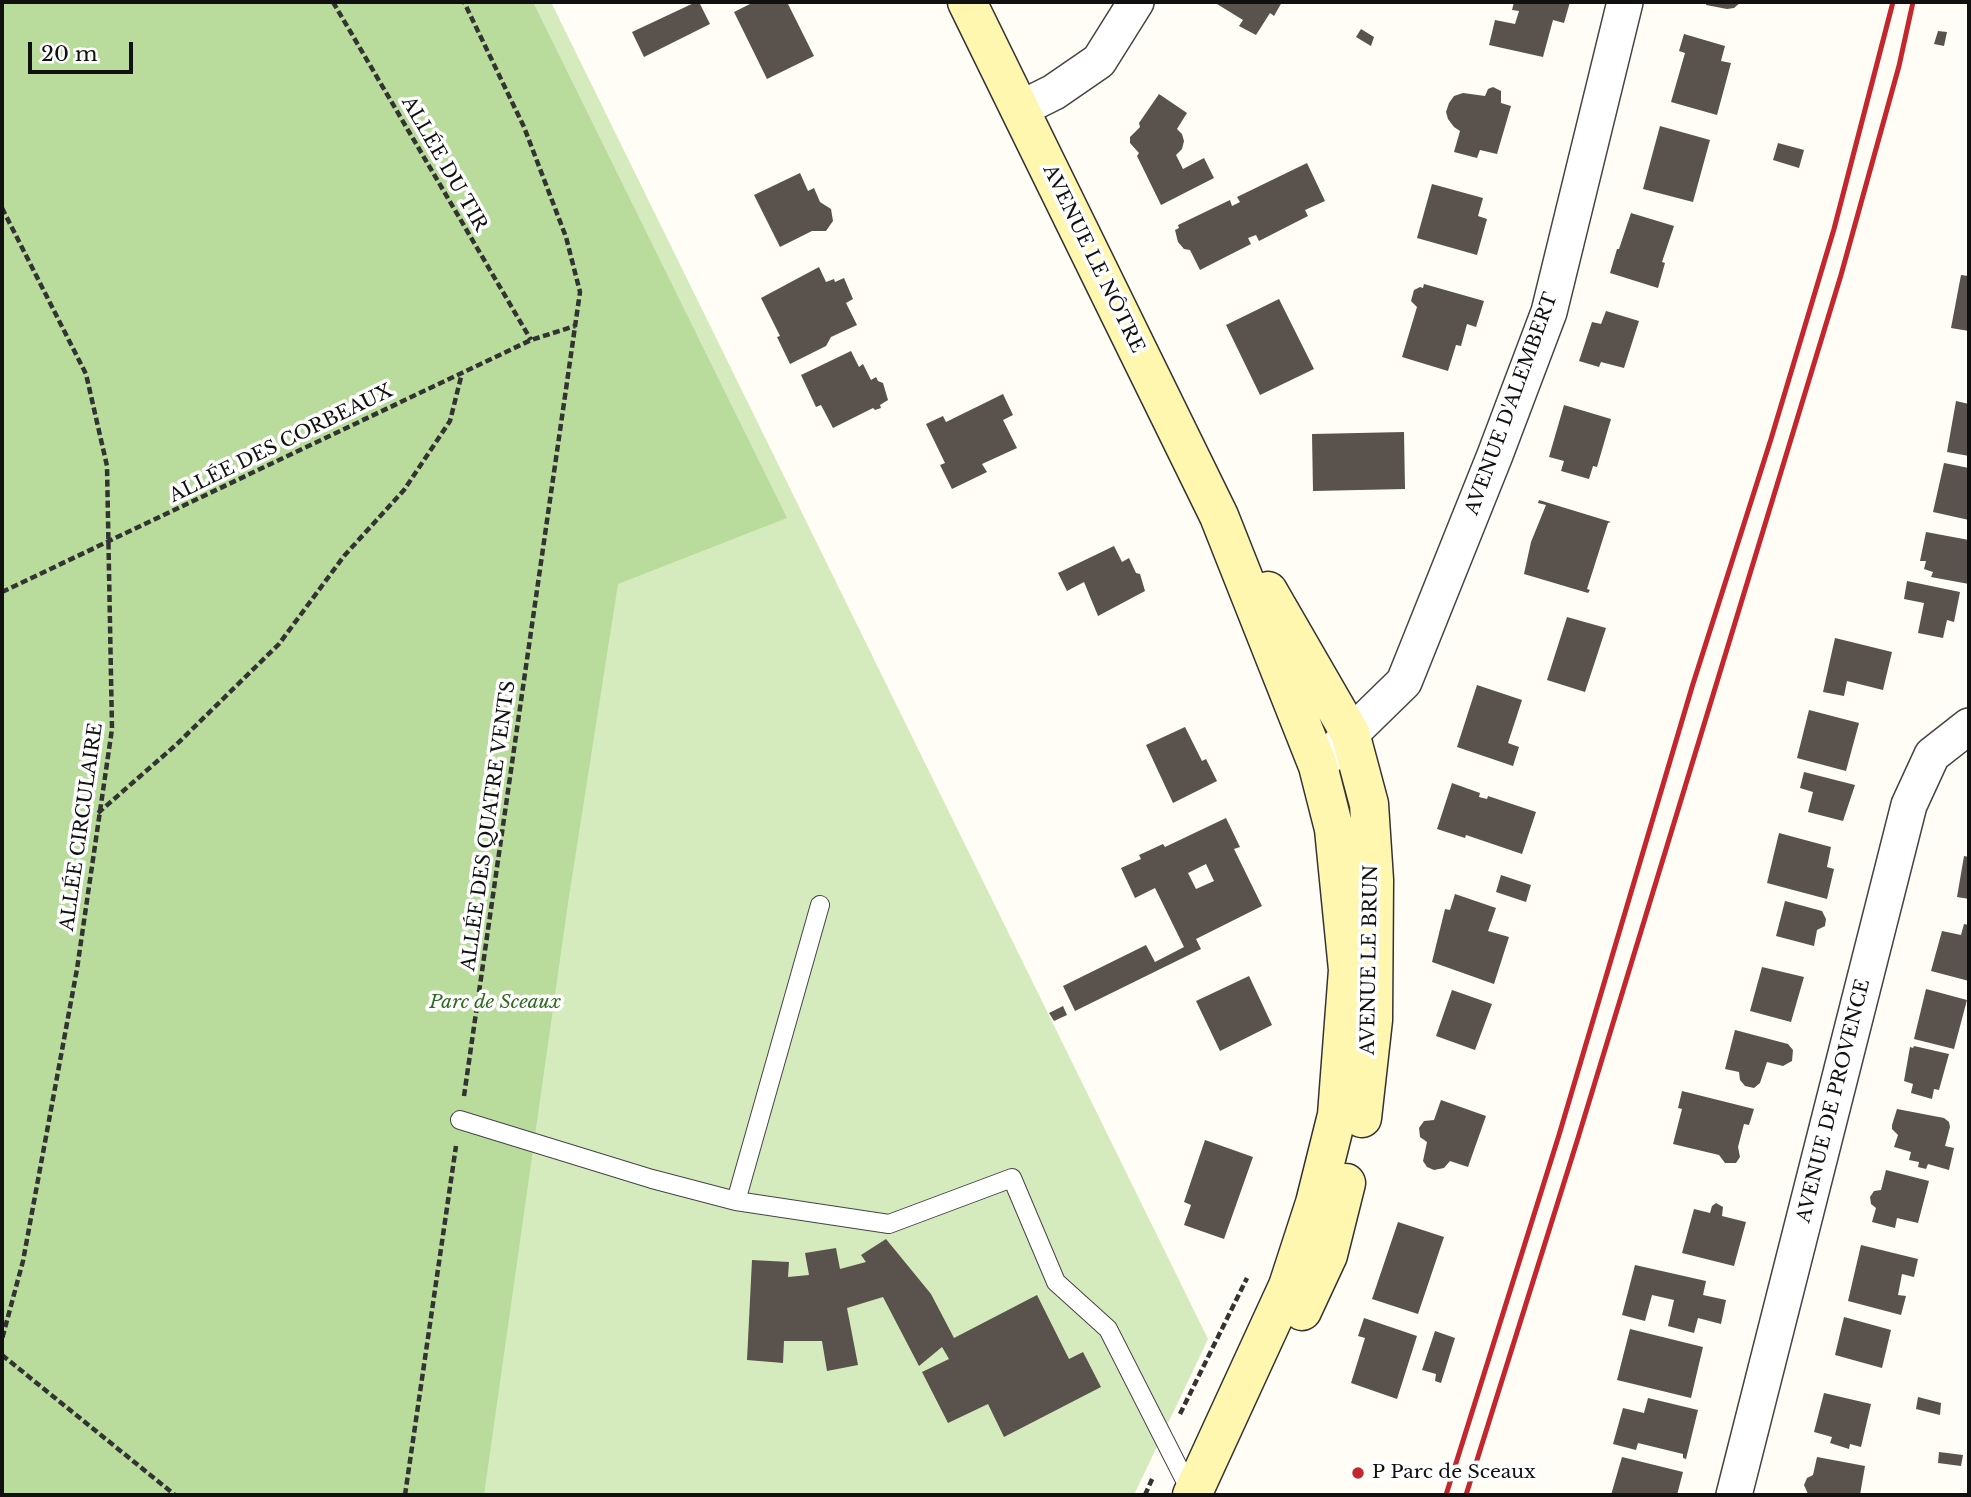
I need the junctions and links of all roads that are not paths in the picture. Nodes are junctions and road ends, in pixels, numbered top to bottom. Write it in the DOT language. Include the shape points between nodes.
graph roads {
  1 [pos="967,2"];
  2 [pos="1136,2"];
  3 [pos="1625,2"];
  4 [pos="1020,109"];
  5 [pos="1219,516"];
  6 [pos="1969,726"];
  7 [pos="1350,733"];
  8 [pos="1318,765"];
  9 [pos="820,905"];
  10 [pos="460,1120"];
  11 [pos="736,1201"];
  12 [pos="1198,1495"];
  13 [pos="1734,1495"];
  1 -- 4 [label="main road, AVENUE LE NÔTRE"];
  2 -- 4 [label="street" via="1099,61"];
  3 -- 7 [label="street, AVENUE D'ALEMBERT" via="1549,313 1404,682"];
  4 -- 5 [label="main road, AVENUE LE NÔTRE"];
  5 -- 7 [label="main road, AVENUE LE NÔTRE" via="1280,608"];
  5 -- 8 [label="main road, AVENUE LE NÔTRE"];
  6 -- 13 [label="street, AVENUE DE PROVENCE" via="1932,755 1909,805"];
  7 -- 8 [label="street, AVENUE D'ALEMBERT"];
  7 -- 12 [label="main road, AVENUE LE BRUN" via="1369,804 1374,880 1373,1020 1362,1121 1328,1255"];
  8 -- 12 [label="main road, AVENUE LE BRUN" via="1334,829 1348,970 1337,1115 1289,1286"];
  9 -- 11 [label="lane"];
  10 -- 11 [label="lane"];
  11 -- 12 [label="lane" via="889,1224 1012,1178 1056,1282 1108,1329"];
}
